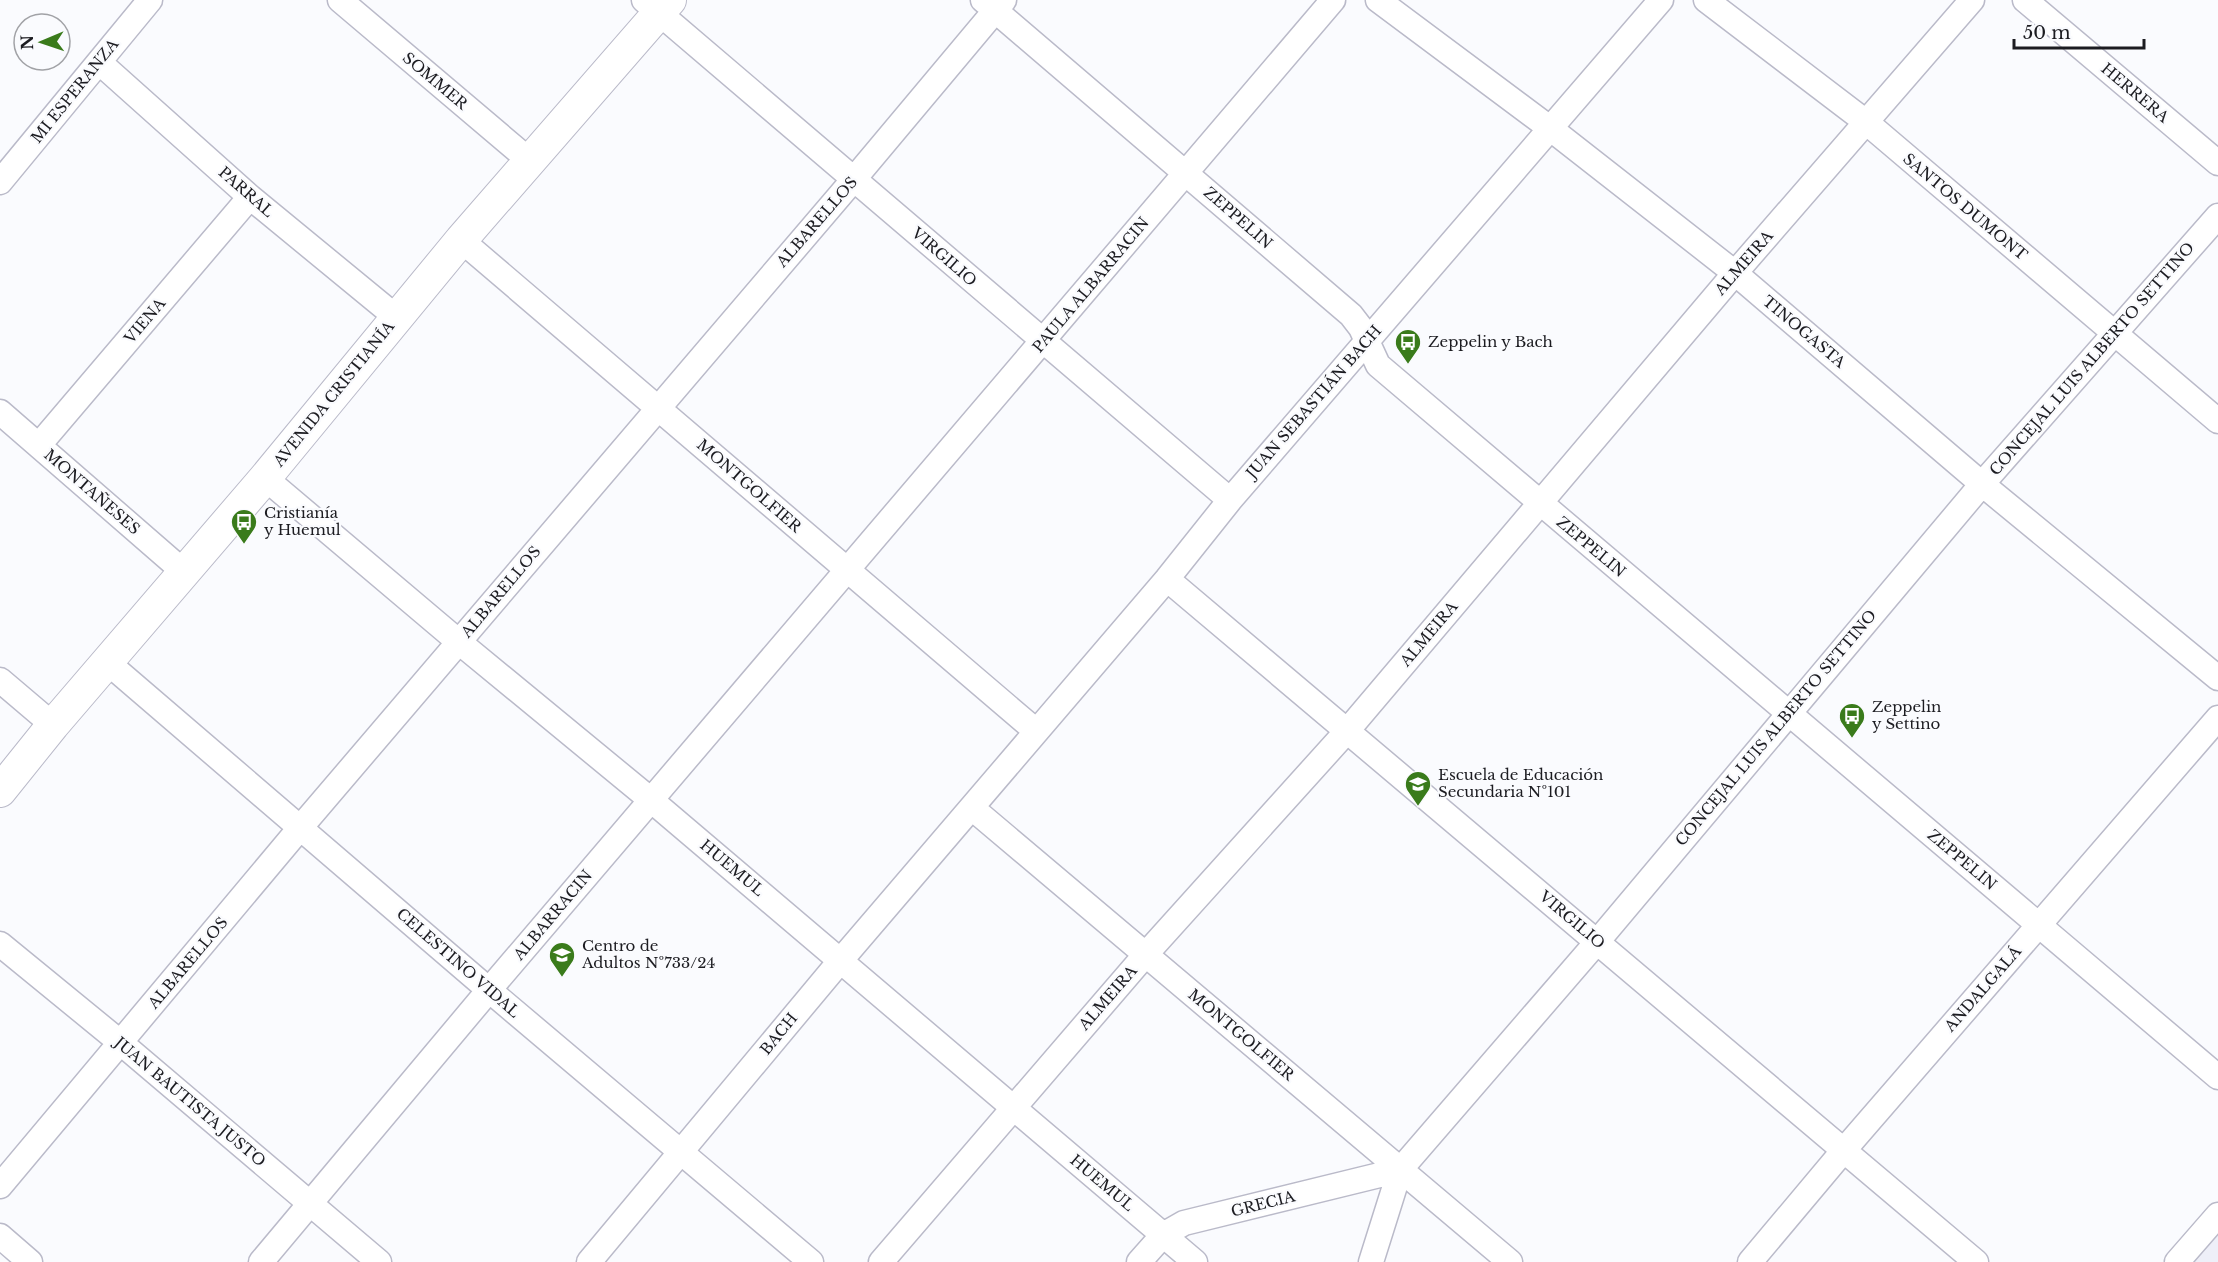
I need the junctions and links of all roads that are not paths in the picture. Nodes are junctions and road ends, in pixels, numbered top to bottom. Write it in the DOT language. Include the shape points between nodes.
graph roads {
  1 [pos="150,0"];
  2 [pos="340,0"];
  3 [pos="1334,0"];
  4 [pos="1378,0"];
  5 [pos="1661,0"];
  6 [pos="1706,0"];
  7 [pos="1972,0"];
  8 [pos="2025,0"];
  9 [pos="994,3"];
  10 [pos="657,4"];
  11 [pos="99,62"];
  12 [pos="1866,122"];
  13 [pos="1551,129"];
  14 [pos="530,161"];
  15 [pos="2218,163"];
  16 [pos="1186,173"];
  17 [pos="854,179"];
  18 [pos="0,182"];
  19 [pos="250,197"];
  20 [pos="2218,216"];
  21 [pos="461,240"];
  22 [pos="1735,273"];
  23 [pos="396,317"];
  24 [pos="2115,334"];
  25 [pos="1366,340"];
  26 [pos="1043,342"];
  27 [pos="658,408"];
  28 [pos="0,412"];
  29 [pos="2218,421"];
  30 [pos="39,445"];
  31 [pos="265,478"];
  32 [pos="1983,484"];
  33 [pos="1230,500"];
  34 [pos="1540,504"];
  35 [pos="847,570"];
  36 [pos="184,572"];
  37 [pos="1167,579"];
  38 [pos="459,642"];
  39 [pos="107,663"];
  40 [pos="2218,678"];
  41 [pos="0,680"];
  42 [pos="1788,712"];
  43 [pos="2218,718"];
  44 [pos="53,725"];
  45 [pos="1035,731"];
  46 [pos="1347,731"];
  47 [pos="0,791"];
  48 [pos="651,800"];
  49 [pos="972,808"];
  50 [pos="300,828"];
  51 [pos="2039,925"];
  52 [pos="1597,942"];
  53 [pos="0,944"];
  54 [pos="1146,954"];
  55 [pos="841,960"];
  56 [pos="489,990"];
  57 [pos="121,1043"];
  58 [pos="2218,1077"];
  59 [pos="1013,1107"];
  60 [pos="1844,1150"];
  61 [pos="682,1153"];
  62 [pos="1400,1170"];
  63 [pos="0,1186"];
  64 [pos="311,1204"];
  65 [pos="2218,1215"];
  66 [pos="1163,1234"];
  67 [pos="0,1236"];
  68 [pos="30,1262"];
  69 [pos="261,1262"];
  70 [pos="379,1262"];
  71 [pos="589,1262"];
  72 [pos="811,1262"];
  73 [pos="881,1262"];
  74 [pos="1138,1262"];
  75 [pos="1195,1262"];
  76 [pos="1371,1262"];
  77 [pos="1510,1262"];
  78 [pos="1750,1262"];
  79 [pos="1976,1262"];
  80 [pos="2177,1262"];
  1 -- 11 [label="street, MI ESPERANZA"];
  2 -- 14 [label="street, SOMMER"];
  3 -- 16 [label="street, PAULA ALBARRACIN"];
  4 -- 13 [label="street, TINOGASTA"];
  5 -- 13 [label="street, JUAN SEBASTIÁN BACH"];
  6 -- 12 [label="street, SANTOS DUMONT"];
  7 -- 12 [label="street, ALMEIRA"];
  8 -- 15 [label="street, HERRERA"];
  9 -- 16 [label="street, ZEPPELIN"];
  9 -- 17 [label="street, ALBARELLOS"];
  10 -- 14 [label="main road, AVENIDA CRISTIANÍA"];
  10 -- 17 [label="street, VIRGILIO"];
  11 -- 18 [label="street, MI ESPERANZA"];
  11 -- 19 [label="street, PARRAL"];
  12 -- 22 [label="street, ALMEIRA"];
  12 -- 24 [label="street, SANTOS DUMONT"];
  13 -- 22 [label="street, TINOGASTA"];
  13 -- 25 [label="street, JUAN SEBASTIÁN BACH"];
  14 -- 21 [label="main road, AVENIDA CRISTIANÍA"];
  16 -- 25 [label="street, ZEPPELIN" via="1351,315"];
  16 -- 26 [label="street, PAULA ALBARRACIN"];
  17 -- 26 [label="street, VIRGILIO"];
  17 -- 27 [label="street, ALBARELLOS"];
  19 -- 23 [label="street, PARRAL"];
  19 -- 30 [label="street, VIENA"];
  20 -- 24 [label="street, CONCEJAL LUIS ALBERTO SETTINO"];
  21 -- 23 [label="main road, AVENIDA CRISTIANÍA"];
  21 -- 27 [label="street, MONTGOLFIER"];
  22 -- 32 [label="street, TINOGASTA"];
  22 -- 34 [label="street, ALMEIRA"];
  23 -- 31 [label="main road, AVENIDA CRISTIANÍA"];
  24 -- 29 [label="street, SANTOS DUMONT"];
  24 -- 32 [label="street, CONCEJAL LUIS ALBERTO SETTINO"];
  25 -- 33 [label="street, JUAN SEBASTIÁN BACH"];
  25 -- 34 [label="street, ZEPPELIN" via="1378,365"];
  26 -- 33 [label="street, VIRGILIO"];
  26 -- 35 [label="street, PAULA ALBARRACIN"];
  27 -- 35 [label="street, MONTGOLFIER"];
  27 -- 38 [label="street, ALBARELLOS"];
  28 -- 30 [label="street, MONTAÑESES"];
  30 -- 36 [label="street, MONTAÑESES"];
  31 -- 36 [label="main road, AVENIDA CRISTIANÍA"];
  31 -- 38 [label="street, HUEMUL"];
  32 -- 40 [label="street, TINOGASTA"];
  32 -- 42 [label="street, CONCEJAL LUIS ALBERTO SETTINO"];
  33 -- 37 [label="street, JUAN SEBASTIÁN BACH"];
  34 -- 42 [label="street, ZEPPELIN"];
  34 -- 46 [label="street, ALMEIRA"];
  35 -- 45 [label="street, MONTGOLFIER"];
  35 -- 48 [label="street, ALBARRACIN"];
  36 -- 39 [label="main road, AVENIDA CRISTIANÍA"];
  37 -- 45 [label="street, JUAN SEBASTIÁN BACH"];
  37 -- 46 [label="street, VIRGILIO"];
  38 -- 48 [label="street, HUEMUL"];
  38 -- 50 [label="street, ALBARELLOS"];
  39 -- 44 [label="main road, AVENIDA CRISTIANÍA"];
  39 -- 50 [label="street, CELESTINO VIDAL"];
  41 -- 44 [label="street"];
  42 -- 51 [label="street, ZEPPELIN"];
  42 -- 52 [label="street, CONCEJAL LUIS ALBERTO SETTINO"];
  43 -- 51 [label="street, ANDALGALÁ"];
  44 -- 47 [label="main road, AVENIDA CRISTIANÍA"];
  45 -- 49 [label="street, JUAN SEBASTIÁN BACH"];
  46 -- 52 [label="street, VIRGILIO"];
  46 -- 54 [label="street, ALMEIRA"];
  48 -- 55 [label="street, HUEMUL"];
  48 -- 56 [label="street, ALBARRACIN"];
  49 -- 54 [label="street, MONTGOLFIER"];
  49 -- 55 [label="street, BACH"];
  50 -- 56 [label="street, CELESTINO VIDAL"];
  50 -- 57 [label="street, ALBARELLOS"];
  51 -- 58 [label="street, ZEPPELIN"];
  51 -- 60 [label="street, ANDALGALÁ"];
  52 -- 60 [label="street, VIRGILIO"];
  52 -- 62 [label="street, CONCEJAL LUIS ALBERTO SETTINO"];
  53 -- 57 [label="street, JUAN BAUTISTA JUSTO"];
  54 -- 59 [label="street, ALMEIRA"];
  54 -- 62 [label="street, MONTGOLFIER"];
  55 -- 59 [label="street, HUEMUL"];
  55 -- 61 [label="street, BACH"];
  56 -- 61 [label="street, CELESTINO VIDAL"];
  56 -- 64 [label="street, ALBARRACIN"];
  57 -- 63 [label="street, ALBARELLOS"];
  57 -- 64 [label="street, JUAN BAUTISTA JUSTO"];
  59 -- 66 [label="street, HUEMUL"];
  59 -- 73 [label="street, ALMEIRA"];
  60 -- 78 [label="street, ANDALGALÁ"];
  60 -- 79 [label="street, VIRGILIO"];
  61 -- 71 [label="street, BACH"];
  61 -- 72 [label="street, CELESTINO VIDAL"];
  62 -- 66 [label="street, GRECIA" via="1185,1223"];
  62 -- 76 [label="street, CONCEJAL LUIS ALBERTO SETTINO"];
  62 -- 77 [label="street, MONTGOLFIER"];
  64 -- 69 [label="street, ALBARRACIN"];
  64 -- 70 [label="street, JUAN BAUTISTA JUSTO"];
  65 -- 80 [label="street"];
  66 -- 74 [label="street, GRECIA"];
  66 -- 75 [label="street, HUEMUL"];
  67 -- 68 [label="street"];
}
